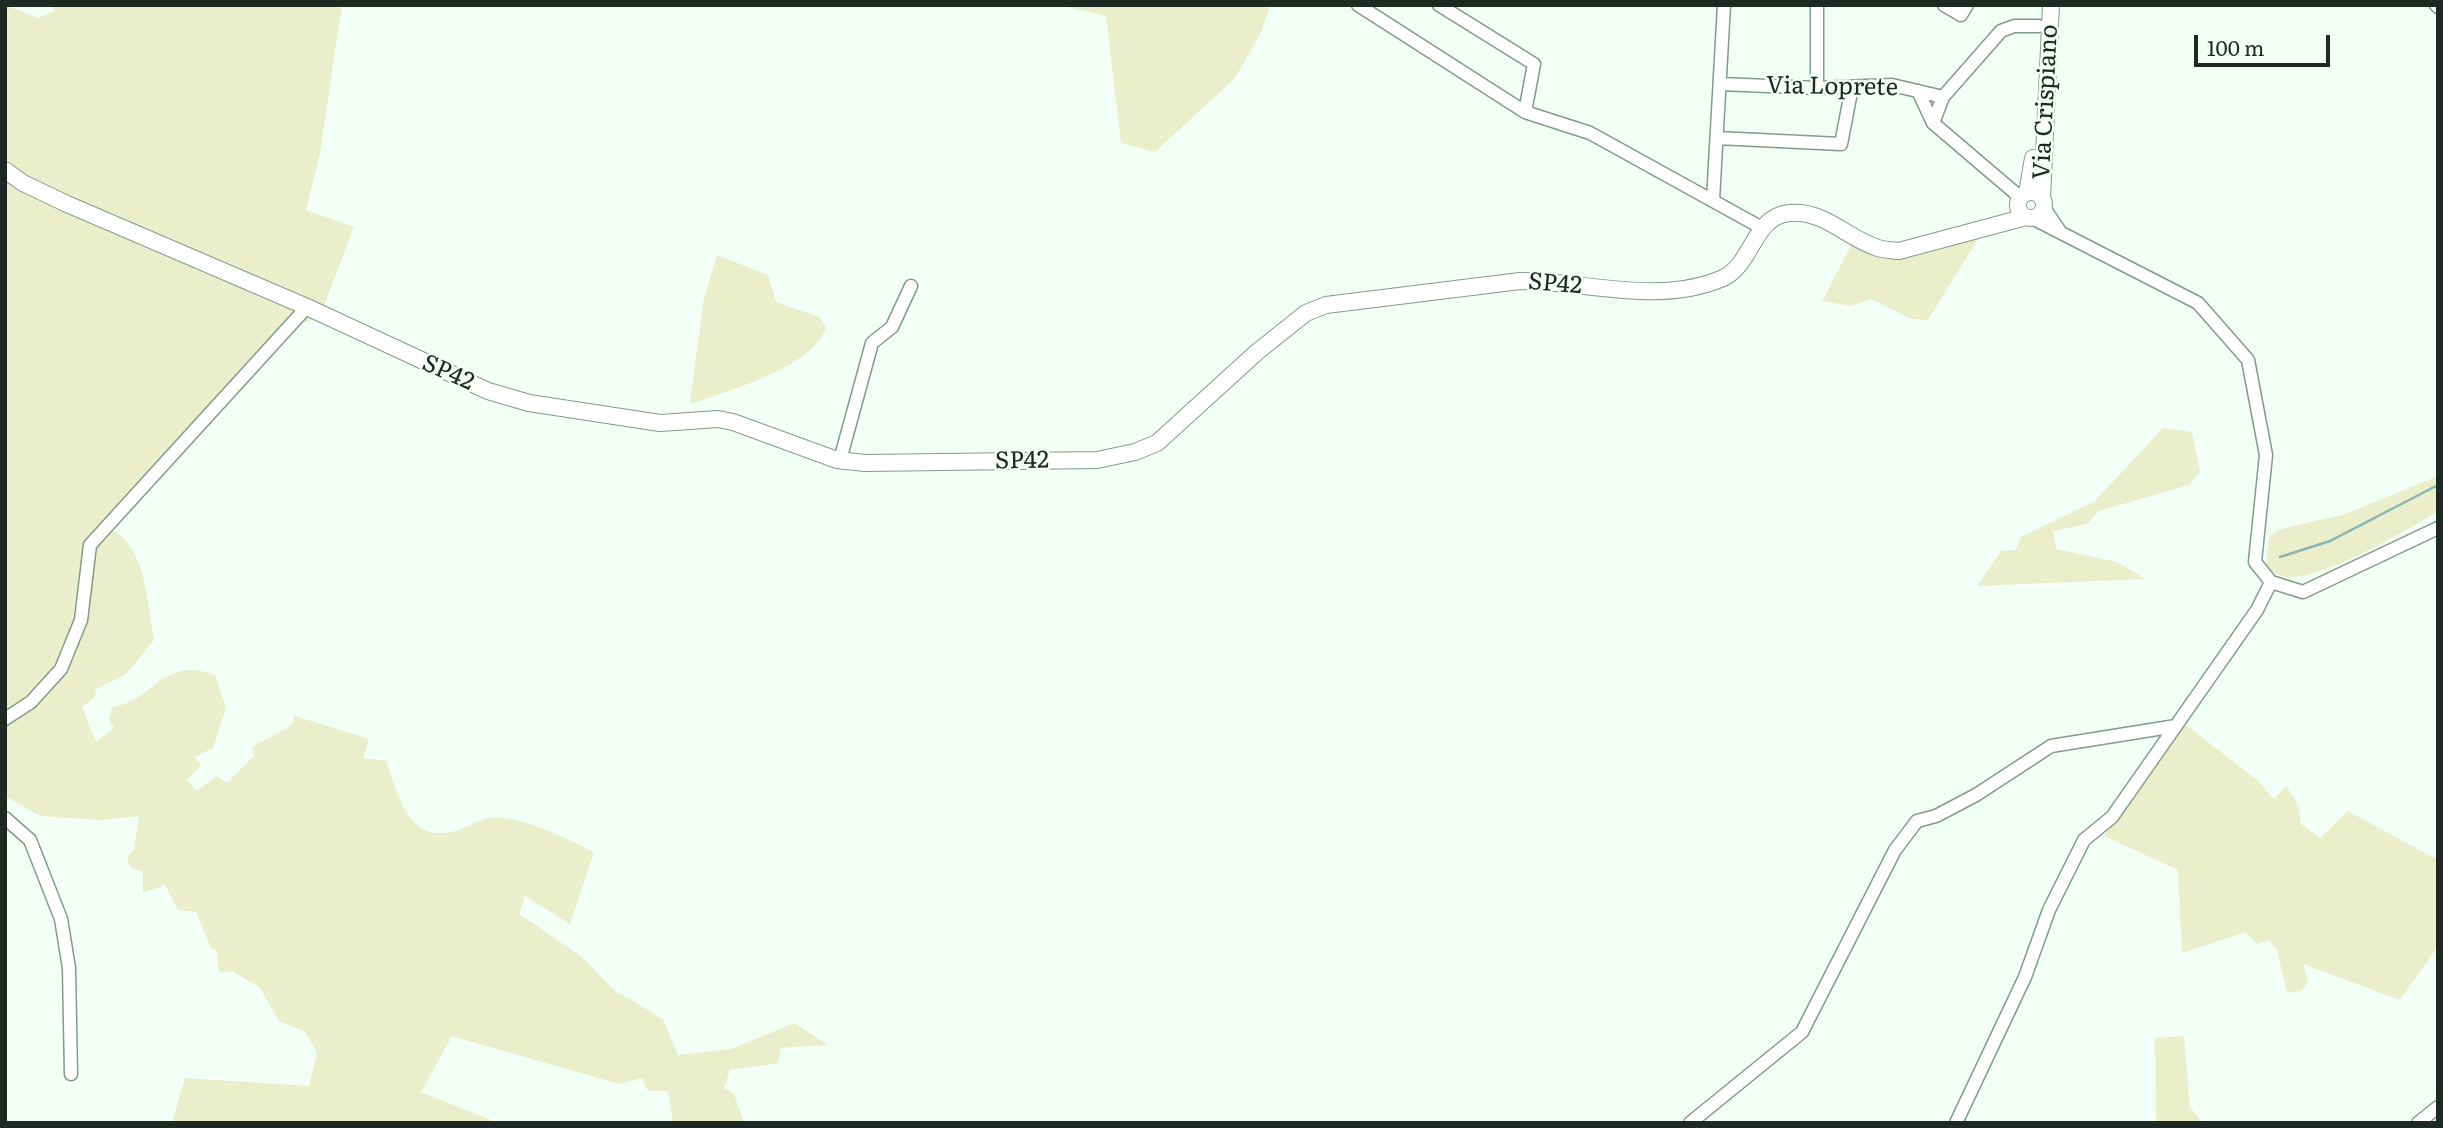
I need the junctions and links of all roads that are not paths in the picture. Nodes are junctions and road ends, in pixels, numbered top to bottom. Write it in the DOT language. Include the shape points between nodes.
graph roads {
  1 [pos="1358,5"];
  2 [pos="1440,5"];
  3 [pos="1724,5"];
  4 [pos="1816,5"];
  5 [pos="1944,5"];
  6 [pos="1966,5"];
  7 [pos="2040,5"];
  8 [pos="2051,5"];
  9 [pos="2039,26"];
  10 [pos="1720,84"];
  11 [pos="1817,88"];
  12 [pos="1852,88"];
  13 [pos="1918,91"];
  14 [pos="1943,97"];
  15 [pos="1525,112"];
  16 [pos="1933,123"];
  17 [pos="1717,138"];
  18 [pos="5,170"];
  19 [pos="1713,200"];
  20 [pos="2030,205"];
  21 [pos="1762,228"];
  22 [pos="911,286"];
  23 [pos="307,307"];
  24 [pos="840,460"];
  25 [pos="2438,528"];
  26 [pos="2271,582"];
  27 [pos="5,719"];
  28 [pos="2176,726"];
  29 [pos="5,818"];
  30 [pos="71,1074"];
  31 [pos="2438,1107"];
  32 [pos="1690,1123"];
  33 [pos="1956,1123"];
  34 [pos="2418,1123"];
  1 -- 15 [label="street"];
  2 -- 15 [label="street" via="1534,64"];
  3 -- 10 [label="street"];
  4 -- 11 [label="street"];
  5 -- 6 [label="street" via="1961,15"];
  7 -- 9 [label="main road, Via Crispiano"];
  8 -- 20 [label="main road, Via Crispiano"];
  9 -- 14 [label="street, Via Crispiano" via="2014,26 2001,32"];
  9 -- 20 [label="main road, Via Crispiano"];
  10 -- 11 [label="street, Via Loprete"];
  10 -- 17 [label="street"];
  11 -- 12 [label="street, Via Loprete"];
  12 -- 13 [label="street, Via Loprete" via="1892,85"];
  12 -- 17 [label="street" via="1841,144"];
  13 -- 14 [label="street, Via Loprete"];
  13 -- 16 [label="street"];
  14 -- 16 [label="street, Via Crispiano"];
  15 -- 19 [label="street" via="1590,133"];
  16 -- 20 [label="street"];
  17 -- 19 [label="street"];
  18 -- 23 [label="main road, SP42 / SP42" via="67,204"];
  19 -- 21 [label="street"];
  20 -- 21 [label="main road" via="1998,222 1899,251 1878,248 1813,215 1780,215"];
  20 -- 26 [label="street" via="2060,230 2198,303 2248,360 2266,455 2255,562"];
  21 -- 24 [label="main road, SP42 / SP42" via="1731,274 1701,284 1619,291 1521,281 1326,305 1306,313 1257,352 1157,443 1115,457"];
  22 -- 24 [label="street" via="892,327 872,343"];
  23 -- 24 [label="main road, SP42 / SP42" via="513,399 660,423 718,419"];
  23 -- 27 [label="street" via="90,545 81,620 61,668 31,702"];
  25 -- 26 [label="street" via="2303,592"];
  26 -- 28 [label="street" via="2257,610"];
  28 -- 32 [label="street" via="2051,746 1976,795 1917,821 1895,850 1802,1032"];
  28 -- 33 [label="street" via="2112,817 2084,841"];
  29 -- 30 [label="street" via="30,840 61,919 69,968"];
  31 -- 34 [label="street"];
}
